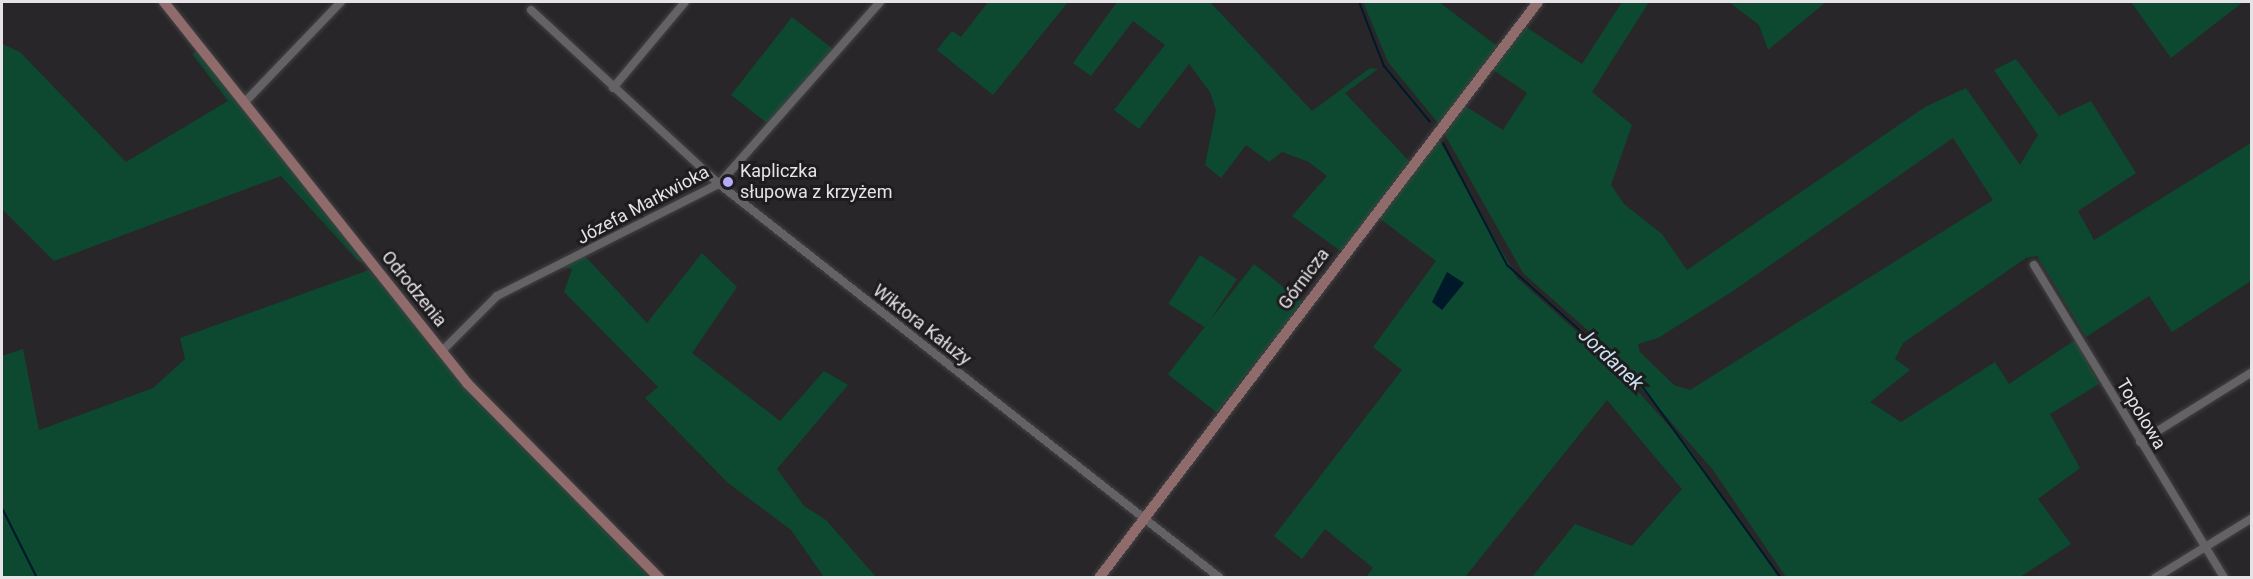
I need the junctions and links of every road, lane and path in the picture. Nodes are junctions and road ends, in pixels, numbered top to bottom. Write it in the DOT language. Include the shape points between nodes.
graph roads {
  1 [pos="164,2"];
  2 [pos="341,2"];
  3 [pos="684,2"];
  4 [pos="880,2"];
  5 [pos="1538,2"];
  6 [pos="531,10"];
  7 [pos="613,88"];
  8 [pos="244,103"];
  9 [pos="718,184"];
  10 [pos="2034,265"];
  11 [pos="443,350"];
  12 [pos="2252,372"];
  13 [pos="2140,442"];
  14 [pos="2252,518"];
  15 [pos="1145,519"];
  16 [pos="2205,547"];
  17 [pos="659,578"];
  18 [pos="1099,578"];
  19 [pos="1220,578"];
  20 [pos="2155,578"];
  21 [pos="2224,578"];
  1 -- 8 [label="street, Odrodzenia"];
  2 -- 8 [label="street"];
  3 -- 7 [label="street"];
  4 -- 9 [label="street, Józefa Markwioka"];
  5 -- 15 [label="street, Górnicza"];
  6 -- 7 [label="street, Wiktora Kałuży"];
  7 -- 9 [label="street, Wiktora Kałuży"];
  8 -- 11 [label="street, Odrodzenia"];
  9 -- 11 [label="street, Józefa Markwioka" via="497,296"];
  9 -- 15 [label="street, Wiktora Kałuży"];
  10 -- 13 [label="street, Topolowa"];
  11 -- 17 [label="street, Odrodzenia" via="467,382"];
  12 -- 13 [label="street"];
  13 -- 16 [label="street, Topolowa"];
  14 -- 16 [label="street"];
  15 -- 18 [label="street, Górnicza"];
  15 -- 19 [label="street, Wiktora Kałuży"];
  16 -- 20 [label="street"];
  16 -- 21 [label="street, Topolowa"];
}
